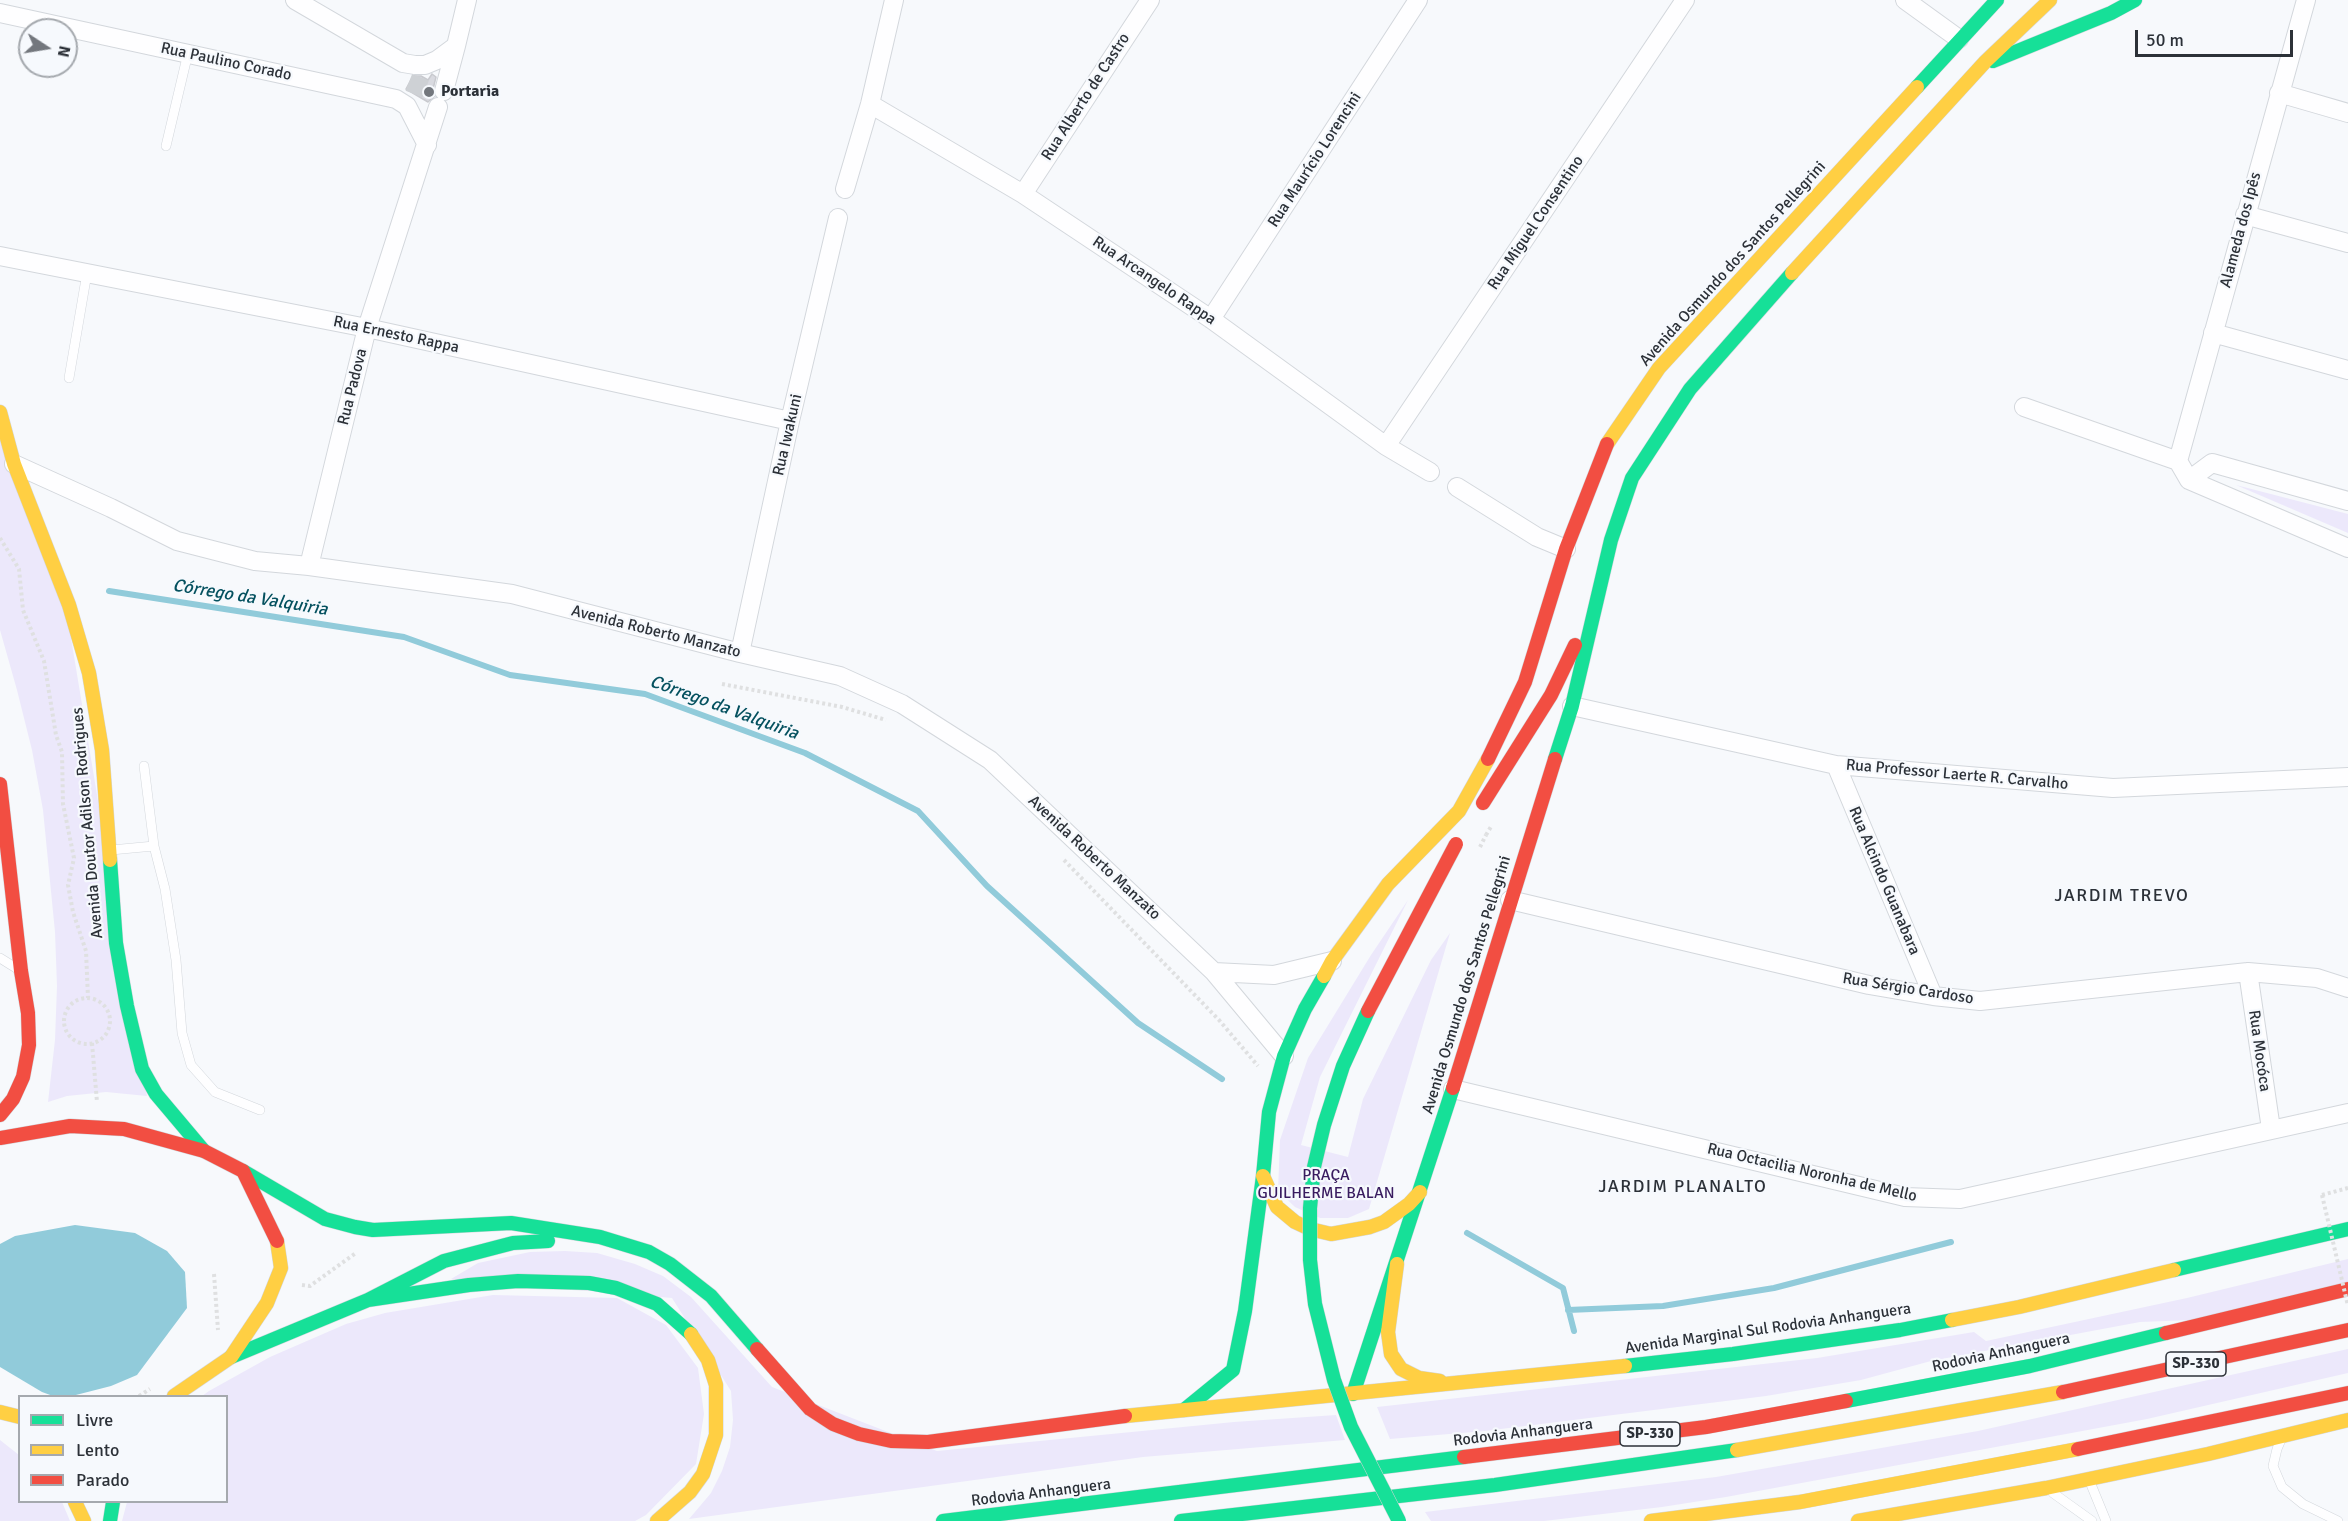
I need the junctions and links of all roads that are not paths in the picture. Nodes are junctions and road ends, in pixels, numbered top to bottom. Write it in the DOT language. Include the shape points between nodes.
graph roads {
  1 [pos="295,0"];
  2 [pos="467,0"];
  3 [pos="894,0"];
  4 [pos="1150,0"];
  5 [pos="1418,0"];
  6 [pos="1685,0"];
  7 [pos="1905,0"];
  8 [pos="1997,0"];
  9 [pos="2050,0"];
  10 [pos="2135,0"];
  11 [pos="2306,0"];
  12 [pos="0,13"];
  13 [pos="456,46"];
  14 [pos="1972,50"];
  15 [pos="188,53"];
  16 [pos="2279,93"];
  17 [pos="870,104"];
  18 [pos="2348,113"];
  19 [pos="426,145"];
  20 [pos="166,146"];
  21 [pos="845,189"];
  22 [pos="1023,194"];
  23 [pos="2245,215"];
  24 [pos="838,218"];
  25 [pos="2348,243"];
  26 [pos="0,256"];
  27 [pos="87,273"];
  28 [pos="1211,320"];
  29 [pos="367,328"];
  30 [pos="2213,333"];
  31 [pos="2348,370"];
  32 [pos="69,378"];
  33 [pos="2024,407"];
  34 [pos="0,412"];
  35 [pos="790,421"];
  36 [pos="1386,446"];
  37 [pos="2178,461"];
  38 [pos="14,464"];
  39 [pos="1430,472"];
  40 [pos="2190,480"];
  41 [pos="1457,486"];
  42 [pos="2348,501"];
  43 [pos="2348,548"];
  44 [pos="1566,549"];
  45 [pos="309,566"];
  46 [pos="1602,582"];
  47 [pos="740,654"];
  48 [pos="1572,706"];
  49 [pos="1490,756"];
  50 [pos="1836,765"];
  51 [pos="144,766"];
  52 [pos="2348,777"];
  53 [pos="0,784"];
  54 [pos="1473,818"];
  55 [pos="154,846"];
  56 [pos="108,850"];
  57 [pos="1510,900"];
  58 [pos="0,958"];
  59 [pos="1332,962"];
  60 [pos="21,970"];
  61 [pos="1214,972"];
  62 [pos="2248,972"];
  63 [pos="2348,988"];
  64 [pos="1933,996"];
  65 [pos="1284,1056"];
  66 [pos="1453,1089"];
  67 [pos="260,1110"];
  68 [pos="2348,1113"];
  69 [pos="0,1115"];
  70 [pos="2271,1129"];
  71 [pos="0,1138"];
  72 [pos="204,1151"];
  73 [pos="243,1171"];
  74 [pos="1263,1176"];
  75 [pos="1421,1191"];
  76 [pos="2348,1229"];
  77 [pos="600,1237"];
  78 [pos="1397,1264"];
  79 [pos="2348,1289"];
  80 [pos="368,1300"];
  81 [pos="2348,1330"];
  82 [pos="231,1357"];
  83 [pos="1455,1384"];
  84 [pos="2348,1393"];
  85 [pos="1353,1394"];
  86 [pos="177,1395"];
  87 [pos="1184,1410"];
  88 [pos="0,1412"];
  89 [pos="0,1417"];
  90 [pos="2348,1420"];
  91 [pos="16,1423"];
  92 [pos="2285,1435"];
  93 [pos="2088,1478"];
  94 [pos="2046,1488"];
  95 [pos="75,1503"];
  96 [pos="113,1503"];
  97 [pos="1957,1503"];
  98 [pos="84,1521"];
  99 [pos="110,1521"];
  100 [pos="657,1521"];
  101 [pos="943,1521"];
  102 [pos="1181,1521"];
  103 [pos="1399,1521"];
  104 [pos="1651,1521"];
  105 [pos="1858,1521"];
  106 [pos="1895,1521"];
  107 [pos="2092,1521"];
  108 [pos="2106,1521"];
  109 [pos="2338,1521"];
  1 -- 13 [label="street" via="423,71"];
  2 -- 13 [label="street, Rua Padova"];
  3 -- 17 [label="street"];
  4 -- 22 [label="street, Rua Alberto de Castro"];
  5 -- 28 [label="street, Rua Maurício Lorencini"];
  6 -- 36 [label="street, Rua Miguel Consentino"];
  7 -- 14 [label="street"];
  8 -- 14 [label="main road, Avenida Osmundo dos Santos Pellegrini"];
  9 -- 14 [label="main road, Avenida Osmundo dos Santos Pellegrini"];
  10 -- 14 [label="main road" via="1997,61"];
  11 -- 16 [label="street, Alameda dos Ipês"];
  12 -- 15 [label="street, Rua Paulino Corado"];
  13 -- 19 [label="street, Rua Padova"];
  14 -- 44 [label="main road, Avenida Osmundo dos Santos Pellegrini" via="1659,368 1605,447"];
  14 -- 46 [label="main road, Avenida Osmundo dos Santos Pellegrini" via="1792,273 1690,389 1632,478"];
  15 -- 19 [label="street, Rua Paulino Corado" via="410,100"];
  15 -- 20 [label="lane"];
  16 -- 18 [label="street"];
  16 -- 23 [label="street, Alameda dos Ipês"];
  17 -- 21 [label="street"];
  17 -- 22 [label="street, Rua Arcangelo Rappa"];
  19 -- 29 [label="street, Rua Padova"];
  22 -- 28 [label="street, Rua Arcangelo Rappa"];
  23 -- 25 [label="street"];
  23 -- 30 [label="street, Alameda dos Ipês"];
  24 -- 35 [label="street, Rua Iwakuni"];
  26 -- 27 [label="street, Rua Ernesto Rappa"];
  27 -- 29 [label="street, Rua Ernesto Rappa"];
  27 -- 32 [label="lane"];
  28 -- 36 [label="street, Rua Arcangelo Rappa"];
  29 -- 35 [label="street, Rua Ernesto Rappa"];
  29 -- 45 [label="street, Rua Padova"];
  30 -- 31 [label="street"];
  30 -- 37 [label="street, Alameda dos Ipês"];
  33 -- 37 [label="street"];
  34 -- 38 [label="main road, Avenida Doutor Adilson Rodrigues"];
  35 -- 47 [label="street, Rua Iwakuni"];
  36 -- 39 [label="street, Rua Arcangelo Rappa"];
  37 -- 40 [label="street"];
  38 -- 45 [label="street, Avenida Roberto Manzato" via="177,541 255,561"];
  38 -- 56 [label="main road, Avenida Doutor Adilson Rodrigues" via="69,605 89,673 102,750"];
  40 -- 42 [label="street" via="2212,463"];
  40 -- 43 [label="street"];
  41 -- 44 [label="street" via="1537,537"];
  44 -- 49 [label="main road, Avenida Osmundo dos Santos Pellegrini" via="1525,682"];
  45 -- 47 [label="street, Avenida Roberto Manzato" via="512,594"];
  46 -- 48 [label="main road, Avenida Osmundo dos Santos Pellegrini"];
  46 -- 54 [label="main road, Avenida Osmundo dos Santos Pellegrini" via="1551,695"];
  47 -- 61 [label="street, Avenida Roberto Manzato" via="840,676 902,704 990,760"];
  48 -- 50 [label="street, Rua Professor Laerte R. Carvalho"];
  48 -- 57 [label="main road, Avenida Osmundo dos Santos Pellegrini"];
  49 -- 59 [label="main road, Avenida Osmundo dos Santos Pellegrini" via="1459,811 1388,884"];
  49 -- 103 [label="main road, Avenida Osmundo dos Santos Pellegrini, bridge" via="1458,840 1376,994 1343,1066 1314,1167 1310,1260 1315,1304 1334,1380 1351,1427"];
  50 -- 52 [label="street, Rua Professor Laerte R. Carvalho" via="2113,788"];
  50 -- 64 [label="street, Rua Alcindo Guanabara"];
  51 -- 55 [label="lane"];
  53 -- 60 [label="main road" via="10,905"];
  55 -- 56 [label="lane"];
  55 -- 67 [label="lane" via="165,889 182,1033 191,1065 215,1092"];
  56 -- 72 [label="main road, Avenida Doutor Adilson Rodrigues" via="116,943 142,1069 156,1094"];
  57 -- 64 [label="street, Rua Sérgio Cardoso" via="1869,985"];
  57 -- 66 [label="main road, Avenida Osmundo dos Santos Pellegrini"];
  58 -- 60 [label="lane"];
  59 -- 61 [label="street" via="1274,975"];
  59 -- 65 [label="main road, Avenida Osmundo dos Santos Pellegrini"];
  60 -- 69 [label="main road" via="29,1045 23,1077"];
  61 -- 65 [label="street, Avenida Roberto Manzato"];
  62 -- 63 [label="street, Rua Sérgio Cardoso" via="2317,978"];
  62 -- 64 [label="street, Rua Sérgio Cardoso" via="1980,1001"];
  62 -- 70 [label="street, Rua Mocóca"];
  65 -- 74 [label="main road, Avenida Osmundo dos Santos Pellegrini" via="1269,1112"];
  66 -- 70 [label="street, Rua Octacilia Noronha de Mello" via="1905,1197 1960,1199"];
  66 -- 75 [label="main road, Avenida Osmundo dos Santos Pellegrini"];
  68 -- 70 [label="street, Rua Octacilia Noronha de Mello"];
  71 -- 72 [label="main road" via="70,1126 106,1127"];
  72 -- 73 [label="main road"];
  73 -- 77 [label="main road" via="325,1219 373,1230 510,1223"];
  73 -- 82 [label="main road" via="280,1249 281,1268 267,1303"];
  74 -- 75 [label="main road" via="1277,1207 1295,1222 1330,1234 1384,1222"];
  74 -- 87 [label="main road, Avenida Osmundo dos Santos Pellegrini" via="1233,1370"];
  75 -- 78 [label="main road, Avenida Osmundo dos Santos Pellegrini"];
  76 -- 83 [label="main road, Avenida Marginal Sul Rodovia Anhanguera" via="2019,1307 1900,1330 1733,1354"];
  77 -- 80 [label="main road" via="513,1243 444,1261"];
  77 -- 87 [label="main road, Avenida Marginal Sul Rodovia Anhanguera" via="648,1252 689,1279 711,1296 810,1409 859,1434 891,1441 928,1442"];
  78 -- 83 [label="main road" via="1388,1332 1391,1354 1401,1369 1419,1378"];
  78 -- 85 [label="main road, Avenida Osmundo dos Santos Pellegrini"];
  79 -- 101 [label="main road, Rodovia Anhanguera / SP-330" via="2030,1366 1706,1427"];
  80 -- 82 [label="main road"];
  80 -- 100 [label="main road" via="479,1284 567,1281 607,1286 657,1304 694,1337 708,1360 716,1385 716,1434 703,1474 690,1492"];
  81 -- 102 [label="main road, SP-330" via="2044,1396 1714,1454 1495,1485"];
  82 -- 86 [label="main road"];
  83 -- 85 [label="main road, Avenida Marginal Sul Rodovia Anhanguera"];
  84 -- 104 [label="main road" via="2002,1466 1800,1502"];
  85 -- 87 [label="main road, Avenida Marginal Sul Rodovia Anhanguera"];
  88 -- 91 [label="main road"];
  89 -- 91 [label="main road"];
  90 -- 92 [label="main road"];
  92 -- 93 [label="main road"];
  92 -- 109 [label="lane" via="2274,1466 2282,1486 2303,1504"];
  93 -- 94 [label="main road"];
  93 -- 108 [label="lane"];
  94 -- 97 [label="main road"];
  94 -- 107 [label="lane"];
  95 -- 98 [label="main road"];
  96 -- 99 [label="main road"];
  97 -- 105 [label="main road"];
  97 -- 106 [label="main road"];
}
